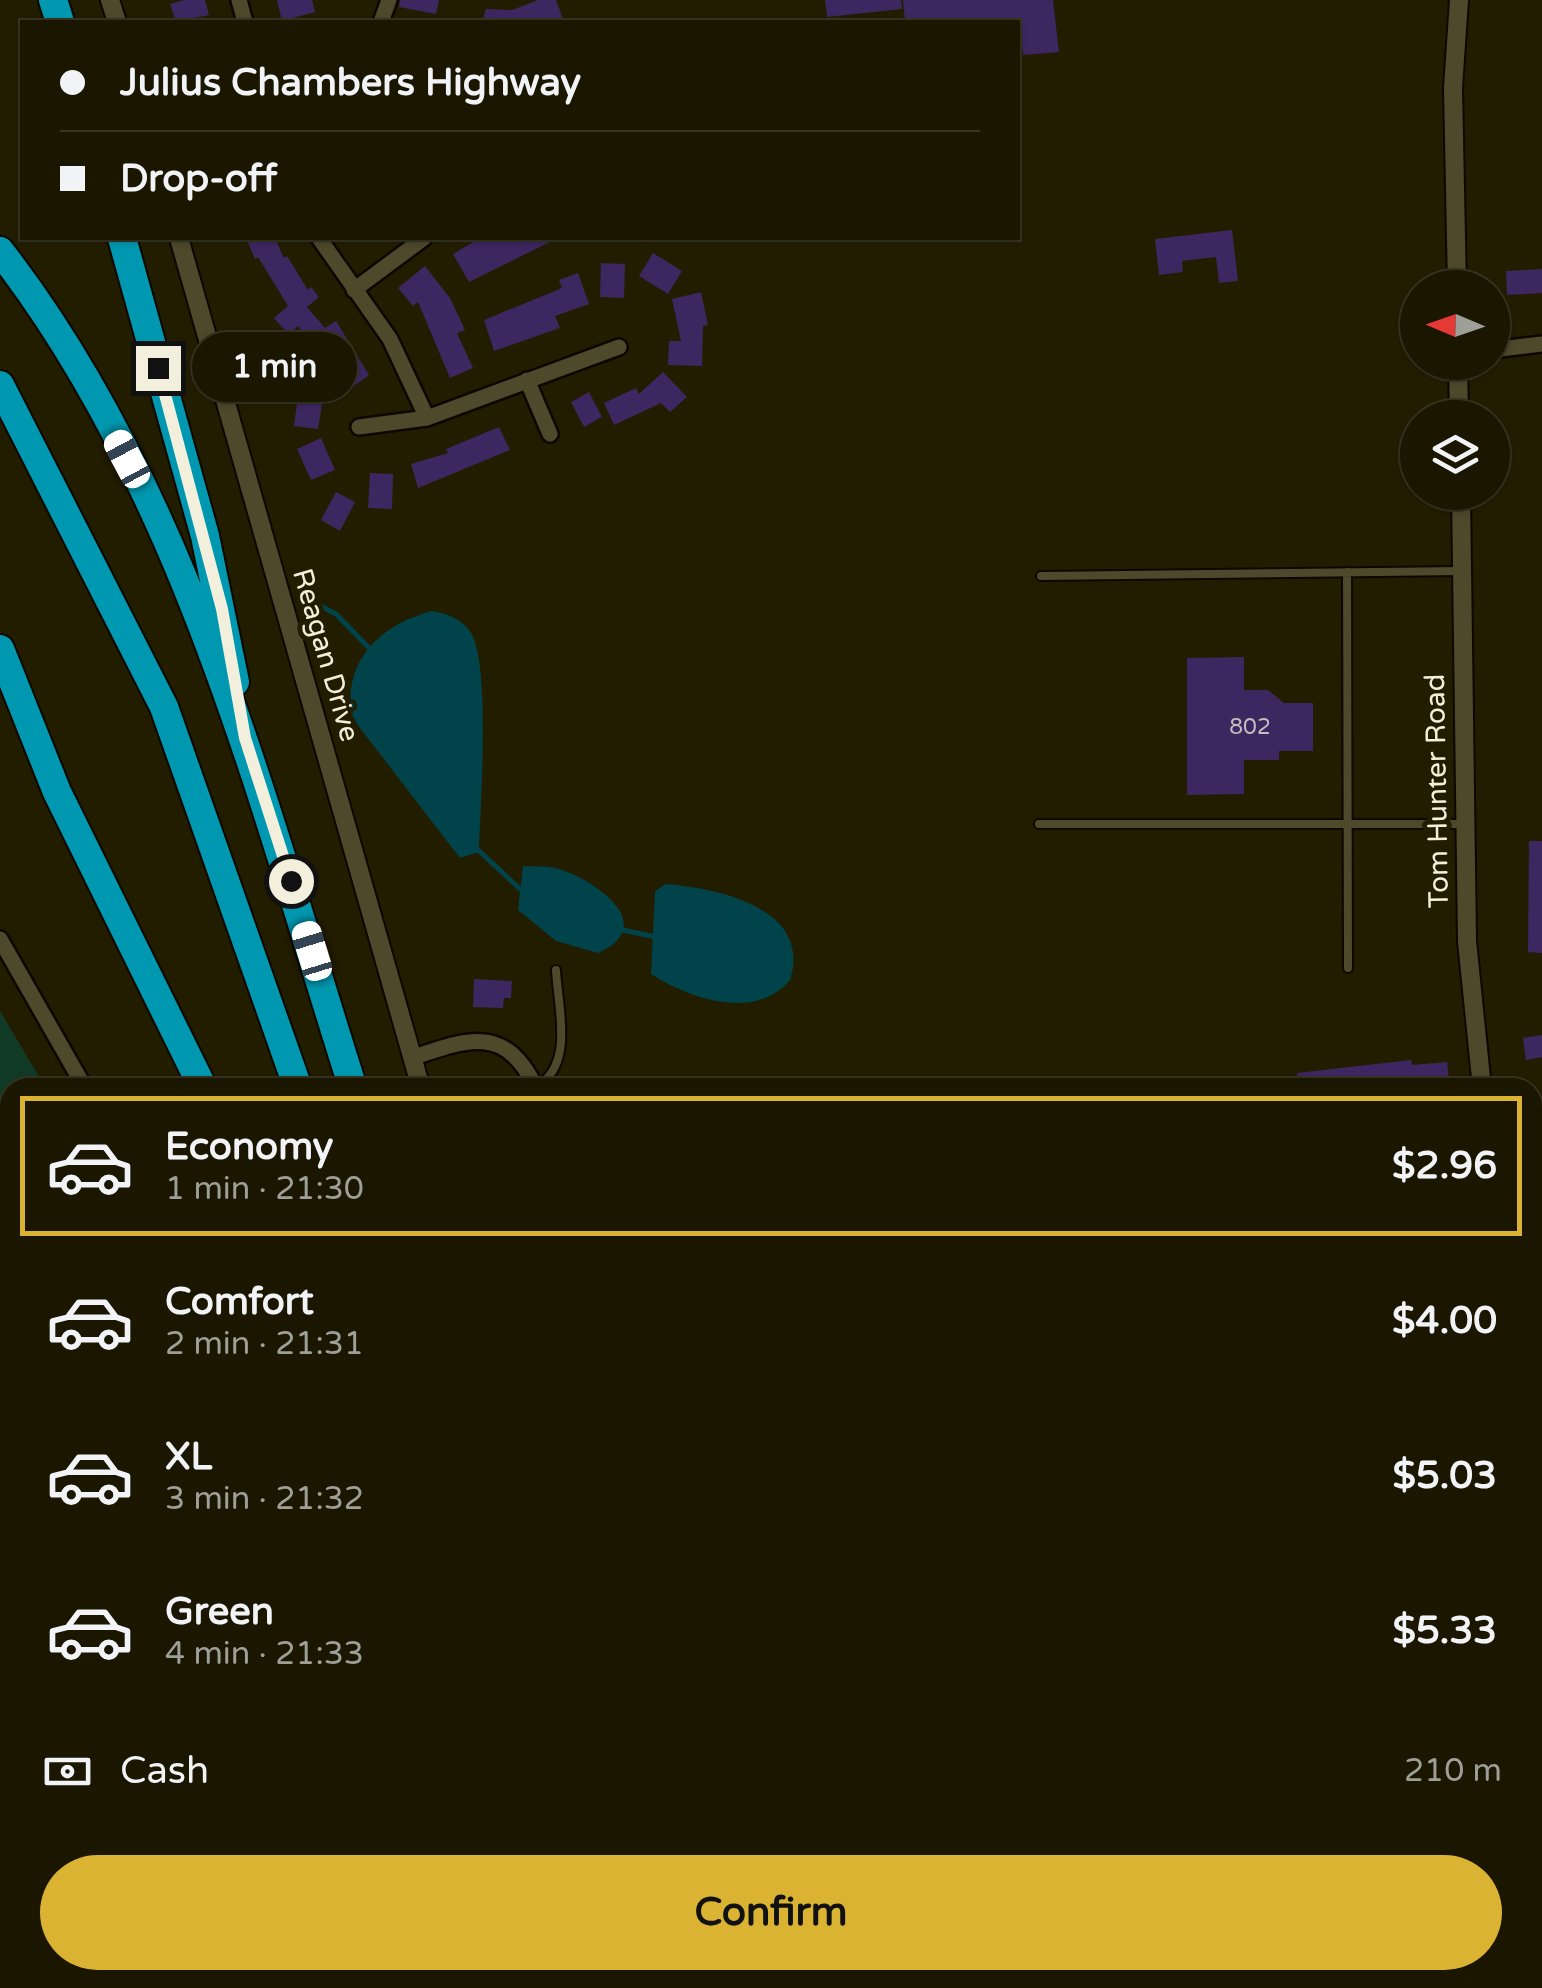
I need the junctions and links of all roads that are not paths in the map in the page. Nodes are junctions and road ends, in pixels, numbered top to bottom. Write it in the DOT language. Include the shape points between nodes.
graph roads {
  1 [pos="1459,0"];
  2 [pos="123,240"];
  3 [pos="180,240"];
  4 [pos="319,240"];
  5 [pos="421,240"];
  6 [pos="0,251"];
  7 [pos="1457,270"];
  8 [pos="354,290"];
  9 [pos="1542,344"];
  10 [pos="619,347"];
  11 [pos="1510,348"];
  12 [pos="527,380"];
  13 [pos="0,386"];
  14 [pos="427,418"];
  15 [pos="359,427"];
  16 [pos="550,434"];
  17 [pos="1461,510"];
  18 [pos="1462,571"];
  19 [pos="1347,572"];
  20 [pos="1041,576"];
  21 [pos="0,649"];
  22 [pos="245,738"];
  23 [pos="1039,824"];
  24 [pos="1348,824"];
  25 [pos="1464,824"];
  26 [pos="0,939"];
  27 [pos="1348,968"];
  28 [pos="556,970"];
  29 [pos="412,1058"];
  30 [pos="79,1078"];
  31 [pos="198,1078"];
  32 [pos="294,1078"];
  33 [pos="350,1078"];
  34 [pos="418,1078"];
  35 [pos="530,1078"];
  36 [pos="547,1078"];
  37 [pos="1481,1078"];
  1 -- 7 [label="street"];
  2 -- 22 [label="highway" via="209,554"];
  3 -- 29 [label="street, Reagan Drive"];
  4 -- 8 [label="street"];
  5 -- 8 [label="street"];
  6 -- 22 [label="highway" via="74,361 127,459"];
  8 -- 14 [label="street" via="390,338"];
  9 -- 11 [label="street"];
  10 -- 12 [label="street"];
  12 -- 14 [label="street"];
  12 -- 16 [label="street"];
  13 -- 32 [label="highway" via="164,707"];
  14 -- 15 [label="street"];
  17 -- 18 [label="street, Tom Hunter Road"];
  18 -- 19 [label="lane"];
  18 -- 25 [label="street, Tom Hunter Road"];
  19 -- 20 [label="lane"];
  19 -- 24 [label="lane"];
  21 -- 31 [label="highway" via="58,792"];
  22 -- 33 [label="highway"];
  23 -- 24 [label="lane"];
  24 -- 25 [label="lane"];
  24 -- 27 [label="lane"];
  25 -- 37 [label="street, Tom Hunter Road" via="1470,993"];
  26 -- 30 [label="street"];
  28 -- 36 [label="lane" via="561,1055"];
  29 -- 34 [label="street, Reagan Drive"];
  29 -- 35 [label="street" via="448,1045 493,1042 513,1050"];
}
